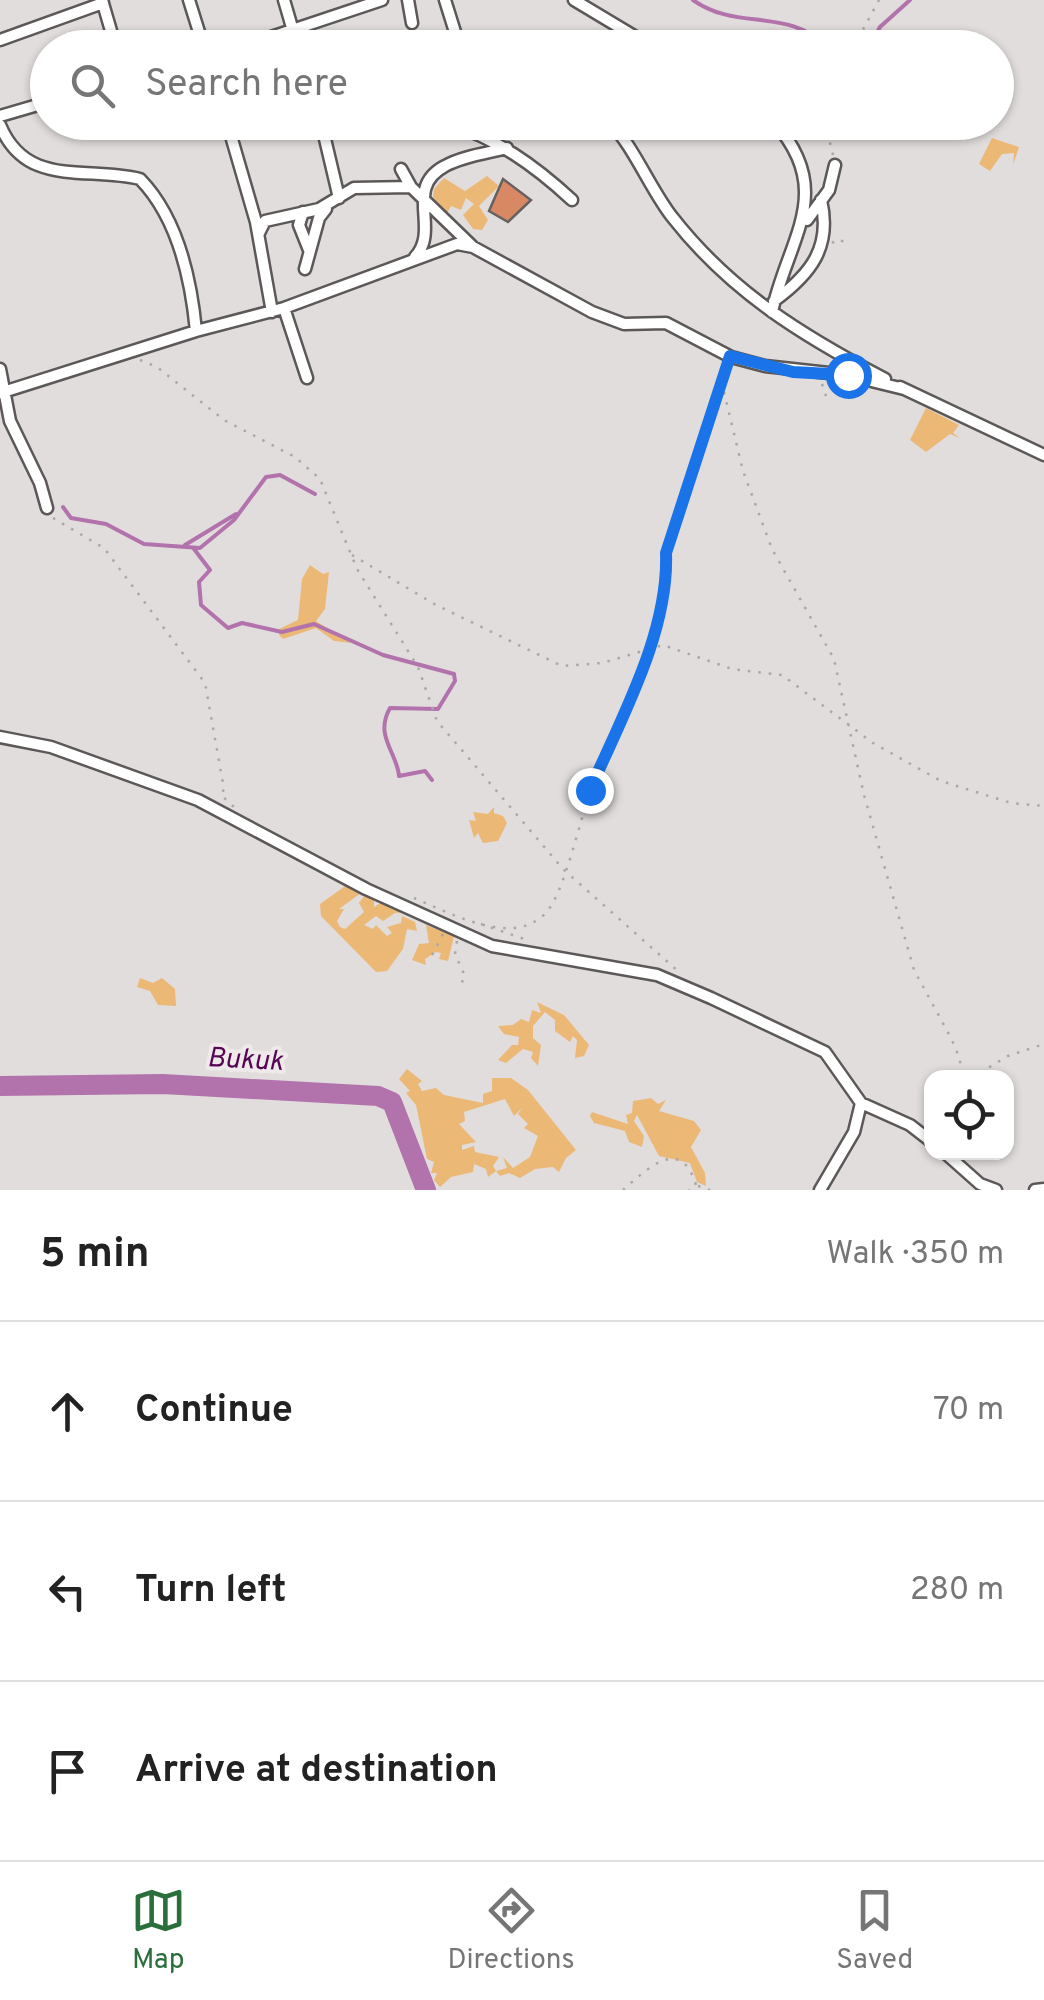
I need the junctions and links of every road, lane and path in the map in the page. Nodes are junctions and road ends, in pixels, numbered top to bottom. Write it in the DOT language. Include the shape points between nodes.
graph roads {
  1 [pos="189,0"];
  2 [pos="284,0"];
  3 [pos="382,0"];
  4 [pos="408,0"];
  5 [pos="445,0"];
  6 [pos="574,0"];
  7 [pos="880,0"];
  8 [pos="103,1"];
  9 [pos="412,23"];
  10 [pos="111,30"];
  11 [pos="198,30"];
  12 [pos="293,30"];
  13 [pos="454,30"];
  14 [pos="624,30"];
  15 [pos="863,30"];
  16 [pos="0,40"];
  17 [pos="30,107"];
  18 [pos="0,116"];
  19 [pos="0,125"];
  20 [pos="232,140"];
  21 [pos="326,140"];
  22 [pos="488,140"];
  23 [pos="620,140"];
  24 [pos="790,140"];
  25 [pos="830,140"];
  26 [pos="507,148"];
  27 [pos="836,165"];
  28 [pos="401,169"];
  29 [pos="416,191"];
  30 [pos="341,196"];
  31 [pos="572,200"];
  32 [pos="820,200"];
  33 [pos="303,212"];
  34 [pos="279,216"];
  35 [pos="299,225"];
  36 [pos="259,234"];
  37 [pos="801,234"];
  38 [pos="473,247"];
  39 [pos="310,251"];
  40 [pos="406,266"];
  41 [pos="305,268"];
  42 [pos="772,307"];
  43 [pos="284,308"];
  44 [pos="272,312"];
  45 [pos="196,330"];
  46 [pos="122,354"];
  47 [pos="730,356"];
  48 [pos="822,374"];
  49 [pos="308,378"];
  50 [pos="2,383"];
  51 [pos="723,387"];
  52 [pos="904,388"];
  53 [pos="826,396"];
  54 [pos="1044,455"];
  55 [pos="46,508"];
  56 [pos="350,554"];
  57 [pos="646,652"];
  58 [pos="848,723"];
  59 [pos="0,737"];
  60 [pos="1044,806"];
  61 [pos="235,808"];
  62 [pos="564,869"];
  63 [pos="402,893"];
  64 [pos="475,921"];
  65 [pos="449,929"];
  66 [pos="432,955"];
  67 [pos="560,955"];
  68 [pos="686,978"];
  69 [pos="461,984"];
  70 [pos="1044,1044"];
  71 [pos="961,1070"];
  72 [pos="984,1070"];
  73 [pos="861,1102"];
  74 [pos="924,1136"];
  75 [pos="953,1160"];
  76 [pos="696,1185"];
  77 [pos="982,1187"];
  78 [pos="624,1190"];
  79 [pos="688,1190"];
  80 [pos="710,1190"];
  81 [pos="820,1190"];
  82 [pos="996,1190"];
  83 [pos="1035,1190"];
  84 [pos="1044,1190"];
  1 -- 11 [label="street"];
  2 -- 12 [label="street"];
  3 -- 12 [label="street"];
  4 -- 9 [label="street"];
  5 -- 13 [label="street"];
  6 -- 14 [label="street"];
  7 -- 15 [label="path"];
  8 -- 10 [label="street"];
  8 -- 16 [label="street"];
  17 -- 18 [label="street"];
  19 -- 45 [label="street" via="10,149 31,164 140,179 156,195 174,234"];
  20 -- 36 [label="street"];
  21 -- 30 [label="street"];
  22 -- 26 [label="street"];
  23 -- 42 [label="street" via="710,264"];
  24 -- 37 [label="street" via="800,166"];
  25 -- 27 [label="path"];
  26 -- 29 [label="street" via="444,166"];
  26 -- 31 [label="street"];
  27 -- 32 [label="street"];
  28 -- 29 [label="street"];
  29 -- 30 [label="street" via="354,188"];
  29 -- 38 [label="street"];
  29 -- 40 [label="street" via="425,241"];
  30 -- 33 [label="street"];
  30 -- 39 [label="street" via="319,218"];
  32 -- 37 [label="street"];
  32 -- 42 [label="street" via="827,227 817,257"];
  33 -- 34 [label="street"];
  33 -- 35 [label="street"];
  34 -- 35 [label="street"];
  34 -- 36 [label="street" via="265,221"];
  35 -- 39 [label="street"];
  36 -- 44 [label="street"];
  37 -- 42 [label="street"];
  38 -- 40 [label="street" via="443,246"];
  38 -- 47 [label="street" via="592,312 624,324 666,323"];
  39 -- 41 [label="street"];
  40 -- 43 [label="street"];
  42 -- 52 [label="street" via="806,337"];
  43 -- 44 [label="street"];
  43 -- 49 [label="street"];
  44 -- 45 [label="street"];
  45 -- 46 [label="street"];
  46 -- 50 [label="street"];
  46 -- 56 [label="path" via="156,367 224,420 311,470"];
  47 -- 48 [label="street"];
  47 -- 51 [label="path"];
  48 -- 52 [label="street"];
  48 -- 53 [label="path"];
  50 -- 55 [label="street"];
  51 -- 57 [label="path" via="666,553"];
  51 -- 58 [label="path" via="743,471 772,549 834,659"];
  52 -- 54 [label="street"];
  55 -- 61 [label="path" via="68,530 104,548 205,683 221,795"];
  56 -- 57 [label="path" via="562,666"];
  56 -- 62 [label="path" via="418,668 437,721"];
  57 -- 58 [label="path" via="674,646 732,669 782,675"];
  57 -- 62 [label="path"];
  58 -- 60 [label="path" via="948,784"];
  58 -- 71 [label="path" via="914,970"];
  59 -- 65 [label="street" via="52,747 198,800"];
  62 -- 64 [label="path" via="540,919 511,928"];
  62 -- 68 [label="path"];
  63 -- 64 [label="path"];
  64 -- 67 [label="path"];
  65 -- 66 [label="path"];
  65 -- 67 [label="street" via="505,949"];
  65 -- 69 [label="path" via="464,968"];
  67 -- 73 [label="street" via="657,975 805,1042 825,1052"];
  70 -- 72 [label="path"];
  73 -- 74 [label="street"];
  73 -- 81 [label="street" via="854,1132"];
  75 -- 77 [label="street"];
  76 -- 78 [label="path" via="684,1166 660,1159"];
  76 -- 79 [label="path"];
  76 -- 80 [label="path"];
  77 -- 82 [label="street"];
  83 -- 84 [label="street"];
}
